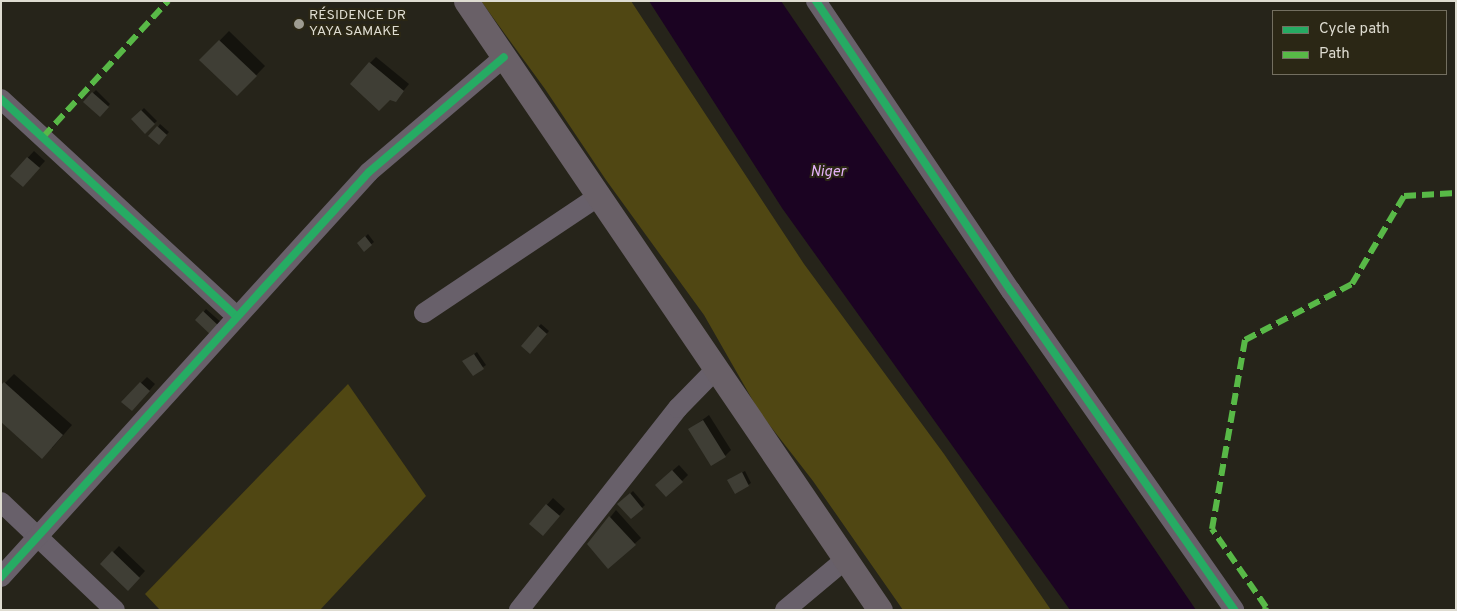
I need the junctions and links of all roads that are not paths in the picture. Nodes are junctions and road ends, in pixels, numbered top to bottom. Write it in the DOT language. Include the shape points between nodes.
graph roads {
  1 [pos="466,1"];
  2 [pos="816,1"];
  3 [pos="504,57"];
  4 [pos="1,99"];
  5 [pos="600,195"];
  6 [pos="424,313"];
  7 [pos="237,317"];
  8 [pos="716,368"];
  9 [pos="1,502"];
  10 [pos="38,537"];
  11 [pos="846,559"];
  12 [pos="1,577"];
  13 [pos="115,610"];
  14 [pos="519,610"];
  15 [pos="785,610"];
  16 [pos="880,610"];
  17 [pos="1234,610"];
  1 -- 3 [label="main road"];
  2 -- 17 [label="street" via="1011,291"];
  3 -- 5 [label="main road"];
  3 -- 7 [label="street" via="369,172"];
  4 -- 7 [label="street"];
  5 -- 6 [label="street"];
  5 -- 8 [label="main road"];
  7 -- 10 [label="street"];
  8 -- 11 [label="main road"];
  8 -- 14 [label="street" via="678,408"];
  9 -- 10 [label="street"];
  10 -- 12 [label="street"];
  10 -- 13 [label="street"];
  11 -- 15 [label="street"];
  11 -- 16 [label="main road"];
}
